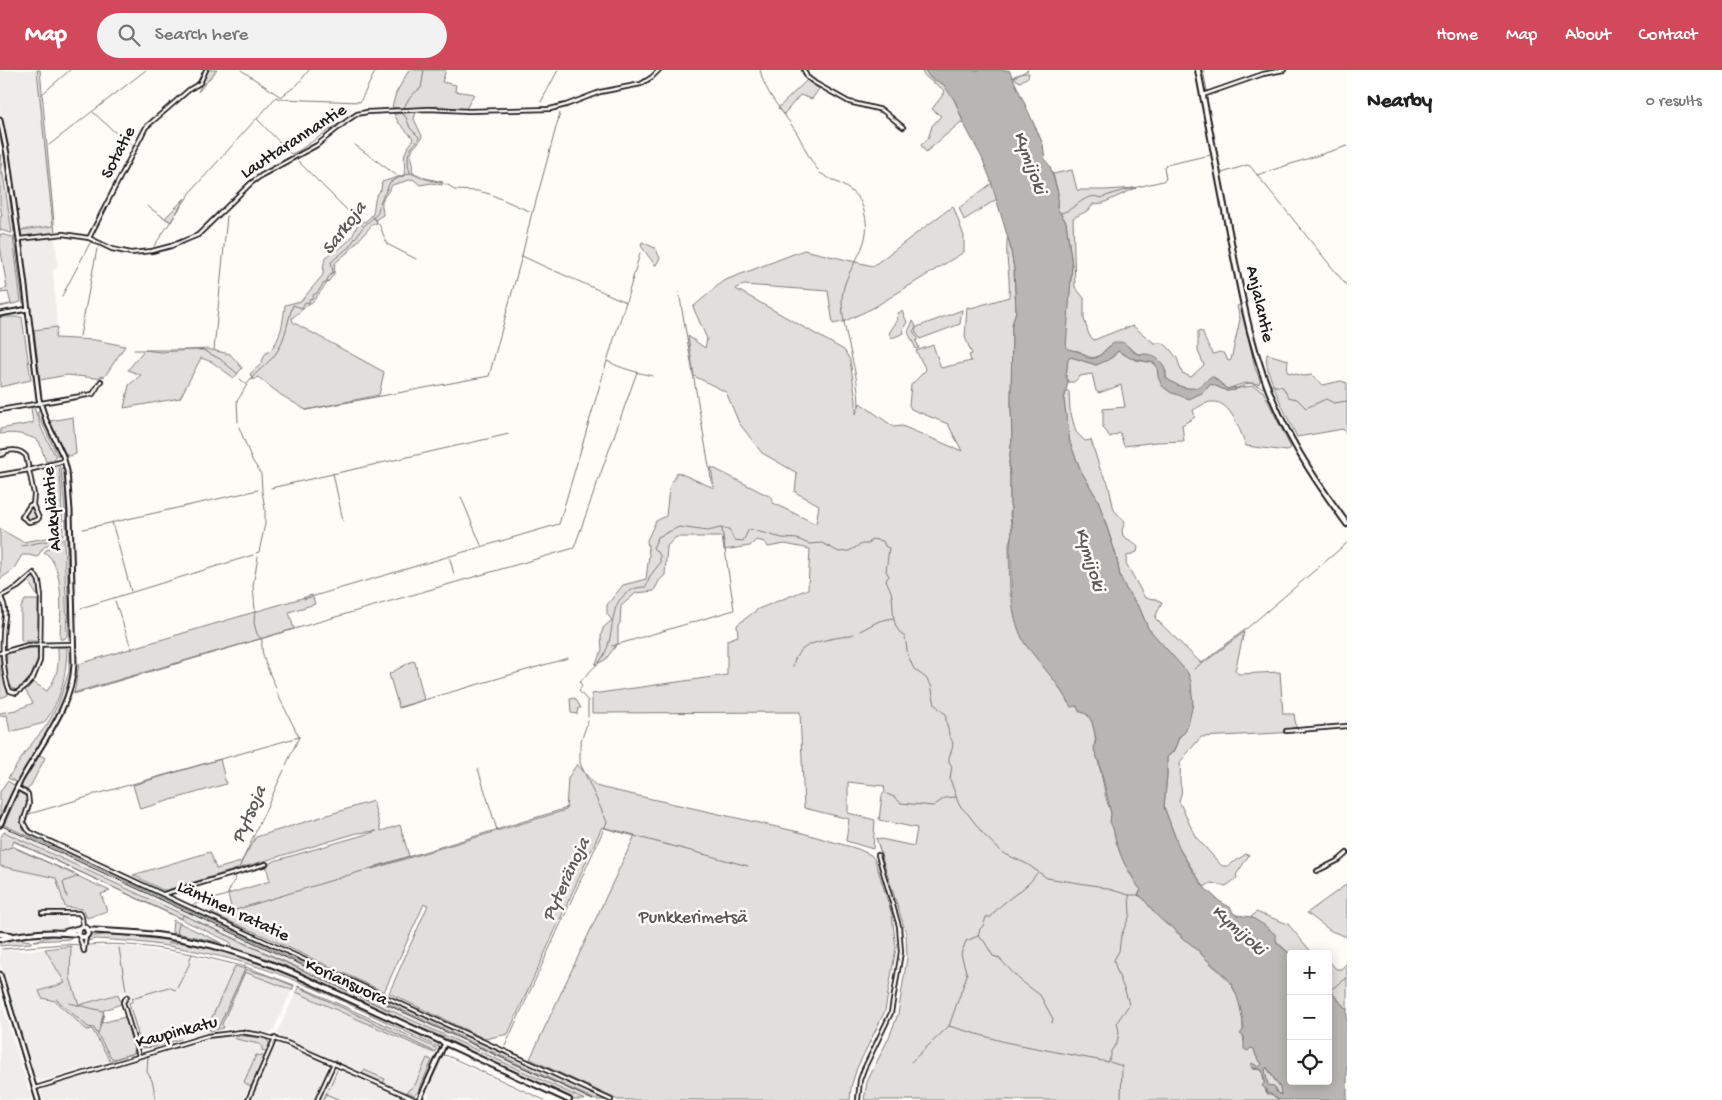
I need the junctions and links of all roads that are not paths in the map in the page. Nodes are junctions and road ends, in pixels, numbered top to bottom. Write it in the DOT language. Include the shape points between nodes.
graph roads {
  1 [pos="206,70"];
  2 [pos="659,70"];
  3 [pos="804,70"];
  4 [pos="1198,70"];
  5 [pos="1284,70"];
  6 [pos="1203,96"];
  7 [pos="0,120"];
  8 [pos="903,127"];
  9 [pos="89,238"];
  10 [pos="18,239"];
  11 [pos="28,309"];
  12 [pos="0,314"];
  13 [pos="102,380"];
  14 [pos="40,404"];
  15 [pos="0,410"];
  16 [pos="0,453"];
  17 [pos="64,460"];
  18 [pos="29,470"];
  19 [pos="0,475"];
  20 [pos="33,504"];
  21 [pos="1347,524"];
  22 [pos="0,597"];
  23 [pos="73,644"];
  24 [pos="40,645"];
  25 [pos="4,652"];
  26 [pos="0,653"];
  27 [pos="1347,726"];
  28 [pos="1286,730"];
  29 [pos="17,788"];
  30 [pos="0,825"];
  31 [pos="1347,853"];
  32 [pos="878,855"];
  33 [pos="266,864"];
  34 [pos="1317,871"];
  35 [pos="164,894"];
  36 [pos="42,913"];
  37 [pos="81,928"];
  38 [pos="62,933"];
  39 [pos="0,934"];
  40 [pos="87,934"];
  41 [pos="79,935"];
  42 [pos="20,936"];
  43 [pos="0,939"];
  44 [pos="0,974"];
  45 [pos="127,997"];
  46 [pos="275,1038"];
  47 [pos="444,1043"];
  48 [pos="139,1056"];
  49 [pos="334,1064"];
  50 [pos="35,1088"];
  51 [pos="407,1097"];
  52 [pos="38,1100"];
  53 [pos="248,1100"];
  54 [pos="317,1100"];
  55 [pos="411,1100"];
  56 [pos="418,1100"];
  57 [pos="569,1100"];
  58 [pos="611,1100"];
  59 [pos="858,1100"];
  1 -- 9 [label="street, Sotatie" via="200,83 146,127"];
  2 -- 9 [label="street, Lauttarannantie" via="641,84 600,92 550,109 361,113 317,145 251,183 206,228 184,242 130,253"];
  3 -- 8 [label="street" via="815,83 849,102 882,110"];
  4 -- 6 [label="main road, Anjalantie"];
  5 -- 6 [label="street" via="1263,74"];
  6 -- 21 [label="main road, Anjalantie" via="1247,319 1260,368 1296,447"];
  7 -- 10 [label="street, Alakyläntie"];
  9 -- 10 [label="street, Lauttarannantie" via="63,234"];
  10 -- 11 [label="street, Alakyläntie"];
  11 -- 12 [label="street"];
  11 -- 14 [label="street, Alakyläntie"];
  13 -- 14 [label="street" via="93,394"];
  14 -- 15 [label="street"];
  14 -- 17 [label="street, Alakyläntie"];
  16 -- 18 [label="street" via="6,450 23,453"];
  17 -- 18 [label="street"];
  17 -- 23 [label="street, Alakyläntie" via="69,495"];
  18 -- 19 [label="street"];
  18 -- 20 [label="street"];
  20 -- 20 [label="street" via="39,518 30,522 22,517"];
  22 -- 24 [label="street" via="34,573 40,584"];
  22 -- 25 [label="street" via="6,610"];
  23 -- 24 [label="street"];
  23 -- 29 [label="street, Alakyläntie" via="74,672 67,696"];
  24 -- 25 [label="street"];
  24 -- 25 [label="street" via="40,661 35,675 16,693 7,686"];
  25 -- 26 [label="street"];
  27 -- 28 [label="street"];
  29 -- 30 [label="street, Alakyläntie"];
  29 -- 35 [label="street, Läntinen ratatie" via="28,794 29,804 23,822 27,829"];
  31 -- 34 [label="street"];
  32 -- 59 [label="street" via="899,926 902,952 891,1013 864,1069"];
  33 -- 35 [label="street"];
  35 -- 58 [label="street, Läntinen ratatie"];
  36 -- 37 [label="street" via="79,913"];
  37 -- 38 [label="main road"];
  37 -- 40 [label="main road"];
  37 -- 41 [label="main road"];
  38 -- 41 [label="main road"];
  38 -- 42 [label="main road"];
  39 -- 42 [label="main road"];
  40 -- 41 [label="main road, Koriansuora"];
  40 -- 41 [label="street" via="84,951"];
  40 -- 47 [label="main road, Koriansuora" via="138,933 167,937 256,958"];
  42 -- 43 [label="main road"];
  44 -- 50 [label="street"];
  45 -- 48 [label="street" via="123,1002"];
  46 -- 48 [label="street, Kaupinkatu" via="241,1032 220,1034"];
  46 -- 49 [label="street, Kaupinkatu"];
  46 -- 53 [label="street"];
  47 -- 56 [label="street"];
  47 -- 57 [label="main road, Koriansuora"];
  48 -- 50 [label="street, Kaupinkatu"];
  49 -- 51 [label="street, Kaupinkatu"];
  49 -- 54 [label="street"];
  50 -- 52 [label="street"];
  51 -- 55 [label="street, Kaupinkatu"];
  51 -- 56 [label="street, Kaupinkatu"];
}
